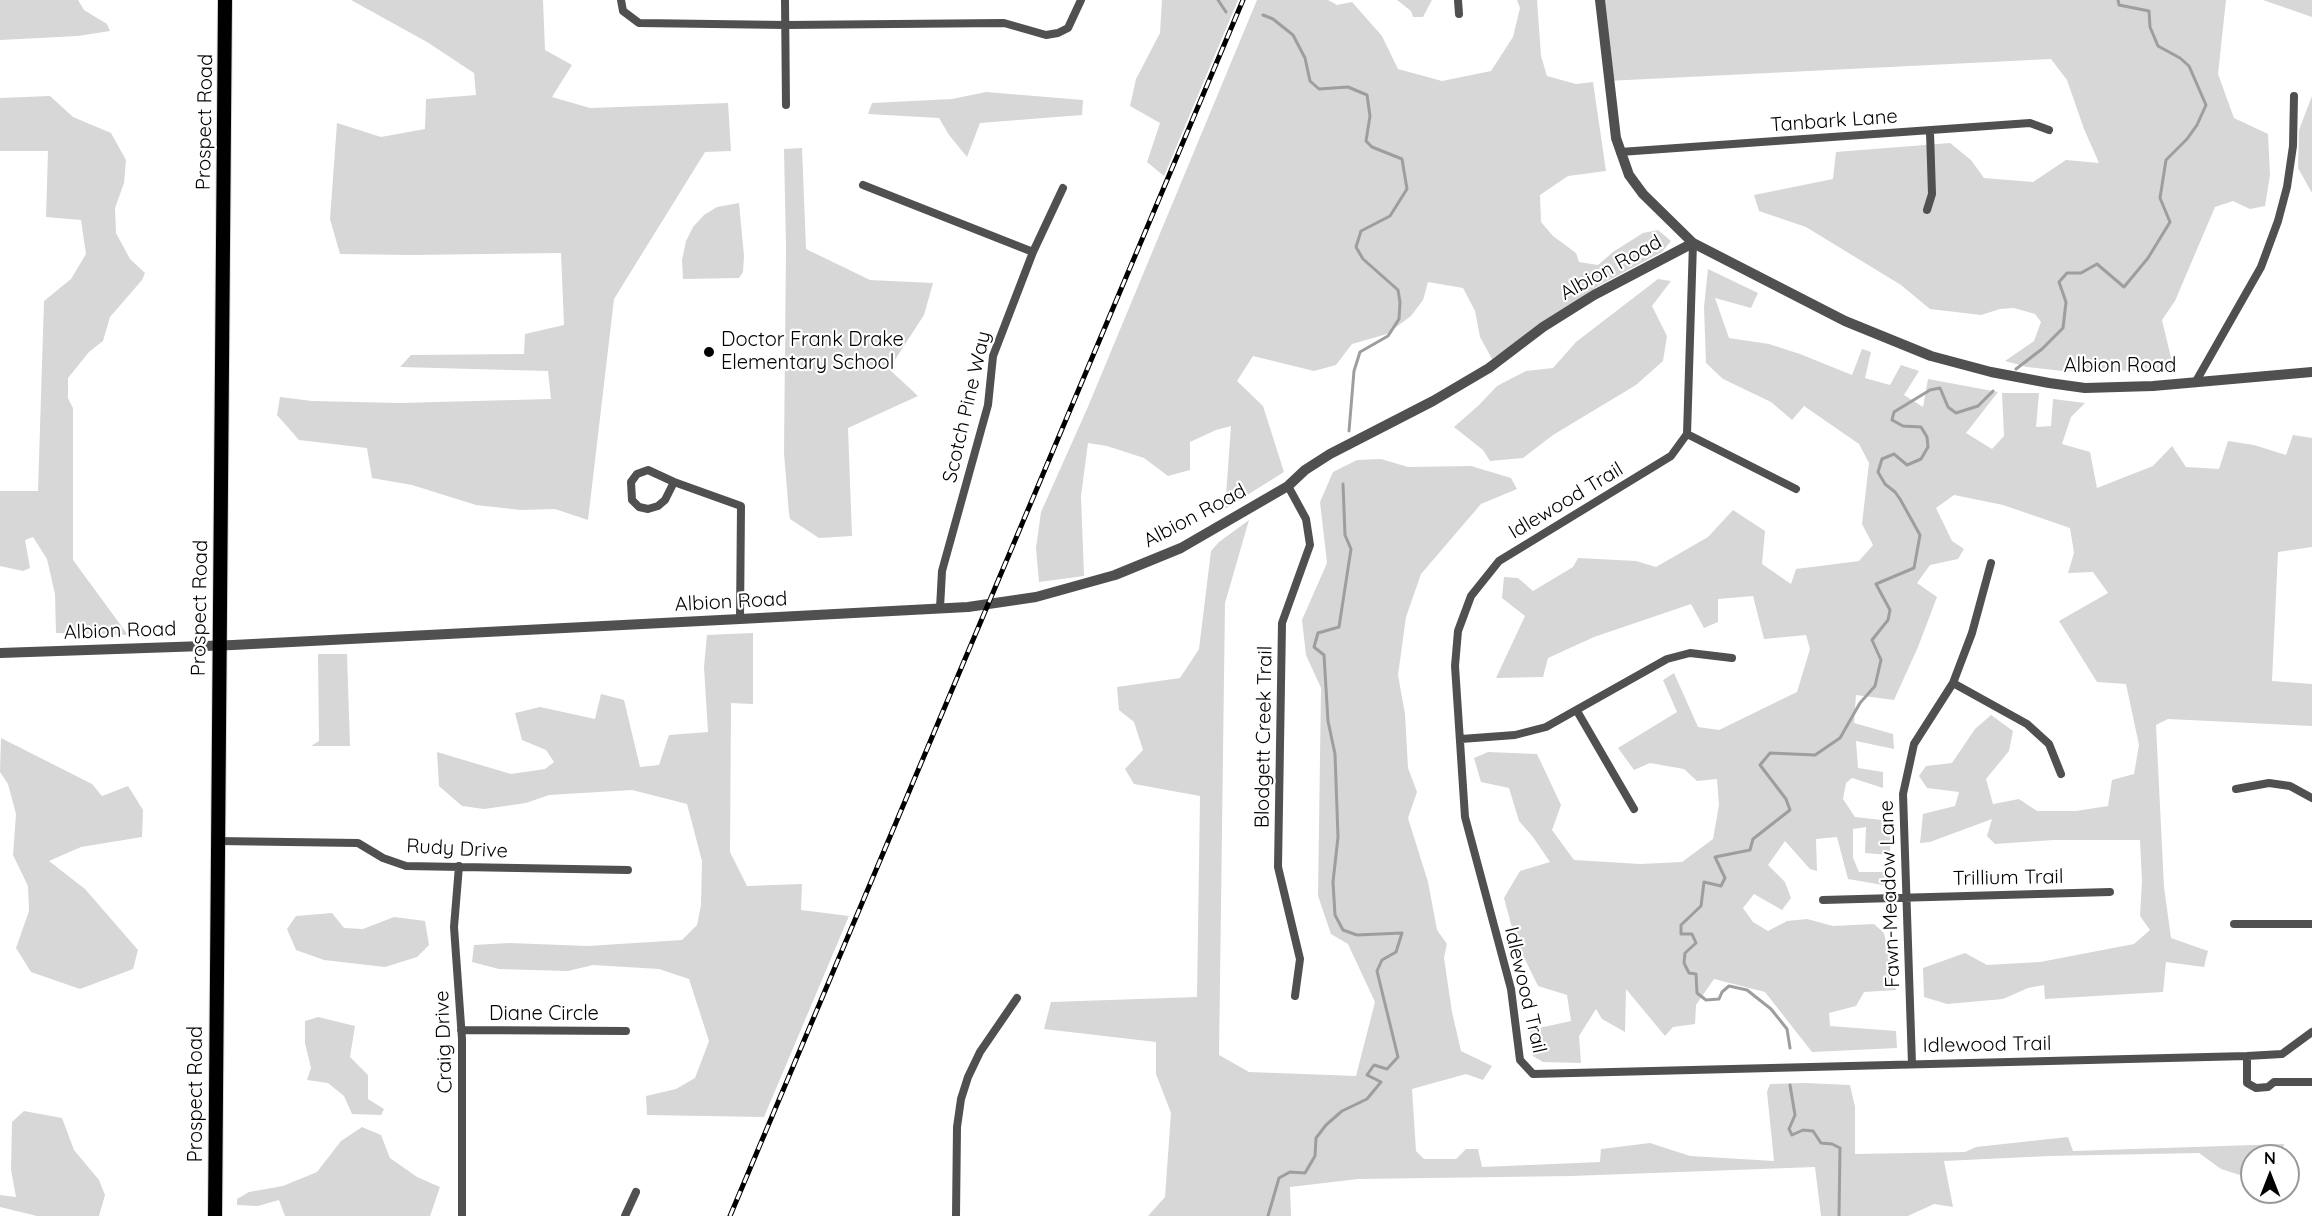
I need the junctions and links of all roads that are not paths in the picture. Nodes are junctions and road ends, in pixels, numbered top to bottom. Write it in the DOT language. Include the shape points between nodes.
graph roads {
  1 [pos="225,0"];
  2 [pos="621,0"];
  3 [pos="785,0"];
  4 [pos="1081,0"];
  5 [pos="1458,0"];
  6 [pos="1600,0"];
  7 [pos="1458,14"];
  8 [pos="786,25"];
  9 [pos="2294,96"];
  10 [pos="786,105"];
  11 [pos="2049,130"];
  12 [pos="1930,132"];
  13 [pos="1620,152"];
  14 [pos="863,185"];
  15 [pos="1063,188"];
  16 [pos="1927,210"];
  17 [pos="1693,243"];
  18 [pos="1033,252"];
  19 [pos="2312,372"];
  20 [pos="2195,383"];
  21 [pos="1687,434"];
  22 [pos="674,482"];
  23 [pos="1288,486"];
  24 [pos="1796,489"];
  25 [pos="1991,562"];
  26 [pos="940,608"];
  27 [pos="740,619"];
  28 [pos="219,646"];
  29 [pos="0,653"];
  30 [pos="1732,658"];
  31 [pos="1953,683"];
  32 [pos="1577,711"];
  33 [pos="1461,739"];
  34 [pos="2061,774"];
  35 [pos="2236,789"];
  36 [pos="2312,798"];
  37 [pos="1634,809"];
  38 [pos="218,841"];
  39 [pos="459,867"];
  40 [pos="628,870"];
  41 [pos="2110,892"];
  42 [pos="1906,898"];
  43 [pos="1823,900"];
  44 [pos="2234,924"];
  45 [pos="2312,924"];
  46 [pos="1295,996"];
  47 [pos="1017,998"];
  48 [pos="462,1030"];
  49 [pos="626,1031"];
  50 [pos="2312,1032"];
  51 [pos="2247,1056"];
  52 [pos="1912,1064"];
  53 [pos="2312,1082"];
  54 [pos="636,1192"];
  55 [pos="215,1216"];
  56 [pos="462,1216"];
  57 [pos="626,1216"];
  58 [pos="957,1216"];
  1 -- 28 [label="main road, Prospect Road"];
  2 -- 8 [label="street" via="623,11 639,23"];
  3 -- 8 [label="street"];
  4 -- 8 [label="street" via="1068,28 1046,35 1004,23"];
  5 -- 7 [label="street"];
  6 -- 13 [label="street"];
  8 -- 10 [label="street"];
  9 -- 20 [label="street" via="2293,147 2278,221 2261,267"];
  11 -- 12 [label="street, Tanbark Lane" via="2030,123"];
  12 -- 13 [label="street, Tanbark Lane"];
  12 -- 16 [label="street" via="1932,194"];
  13 -- 17 [label="street" via="1629,176 1643,194"];
  14 -- 18 [label="street"];
  15 -- 18 [label="street, Scotch Pine Way"];
  17 -- 20 [label="street, Albion Road" via="1845,321 1931,356 1990,372 2085,388"];
  17 -- 21 [label="street"];
  17 -- 23 [label="street, Albion Road" via="1594,295 1489,368 1330,454"];
  18 -- 26 [label="street, Scotch Pine Way" via="993,356 988,405 942,572"];
  19 -- 20 [label="street, Albion Road"];
  21 -- 24 [label="street"];
  21 -- 33 [label="street, Idlewood Trail" via="1671,456 1499,561 1471,596 1458,631 1455,666"];
  22 -- 22 [label="street" via="648,470 637,474 631,482 632,500 639,507 658,506"];
  22 -- 27 [label="street" via="741,506"];
  23 -- 26 [label="street, Albion Road" via="1181,548 1115,575 1036,597"];
  23 -- 46 [label="street, Blodgett Creek Trail" via="1306,519 1310,545 1282,623 1278,867 1300,959"];
  25 -- 31 [label="street, Fawn-Meadow Lane" via="1972,633"];
  26 -- 27 [label="street, Albion Road"];
  27 -- 28 [label="street, Albion Road"];
  28 -- 29 [label="street, Albion Road"];
  28 -- 38 [label="main road, Prospect Road"];
  30 -- 32 [label="street" via="1690,653 1667,659"];
  31 -- 34 [label="street" via="2027,724 2049,744"];
  31 -- 42 [label="street, Fawn-Meadow Lane" via="1914,744 1905,784"];
  32 -- 33 [label="street" via="1546,727 1515,735"];
  32 -- 37 [label="street"];
  33 -- 52 [label="street, Idlewood Trail" via="1465,816 1511,989 1520,1060 1533,1074"];
  35 -- 36 [label="street" via="2269,783 2290,786"];
  38 -- 39 [label="street, Rudy Drive" via="358,843 406,866"];
  38 -- 55 [label="main road, Prospect Road"];
  39 -- 40 [label="street, Rudy Drive"];
  39 -- 48 [label="street, Craig Drive" via="454,927"];
  41 -- 42 [label="street, Trillium Trail"];
  42 -- 43 [label="street, Trillium Trail"];
  42 -- 52 [label="street, Fawn-Meadow Lane"];
  44 -- 45 [label="street"];
  47 -- 58 [label="street" via="968,1077 957,1128"];
  48 -- 49 [label="street, Diane Circle"];
  48 -- 56 [label="street, Craig Drive"];
  50 -- 51 [label="street, Idlewood Trail" via="2282,1054"];
  51 -- 52 [label="street, Idlewood Trail"];
  51 -- 53 [label="street" via="2247,1083 2256,1088 2274,1082"];
  54 -- 57 [label="street"];
}
